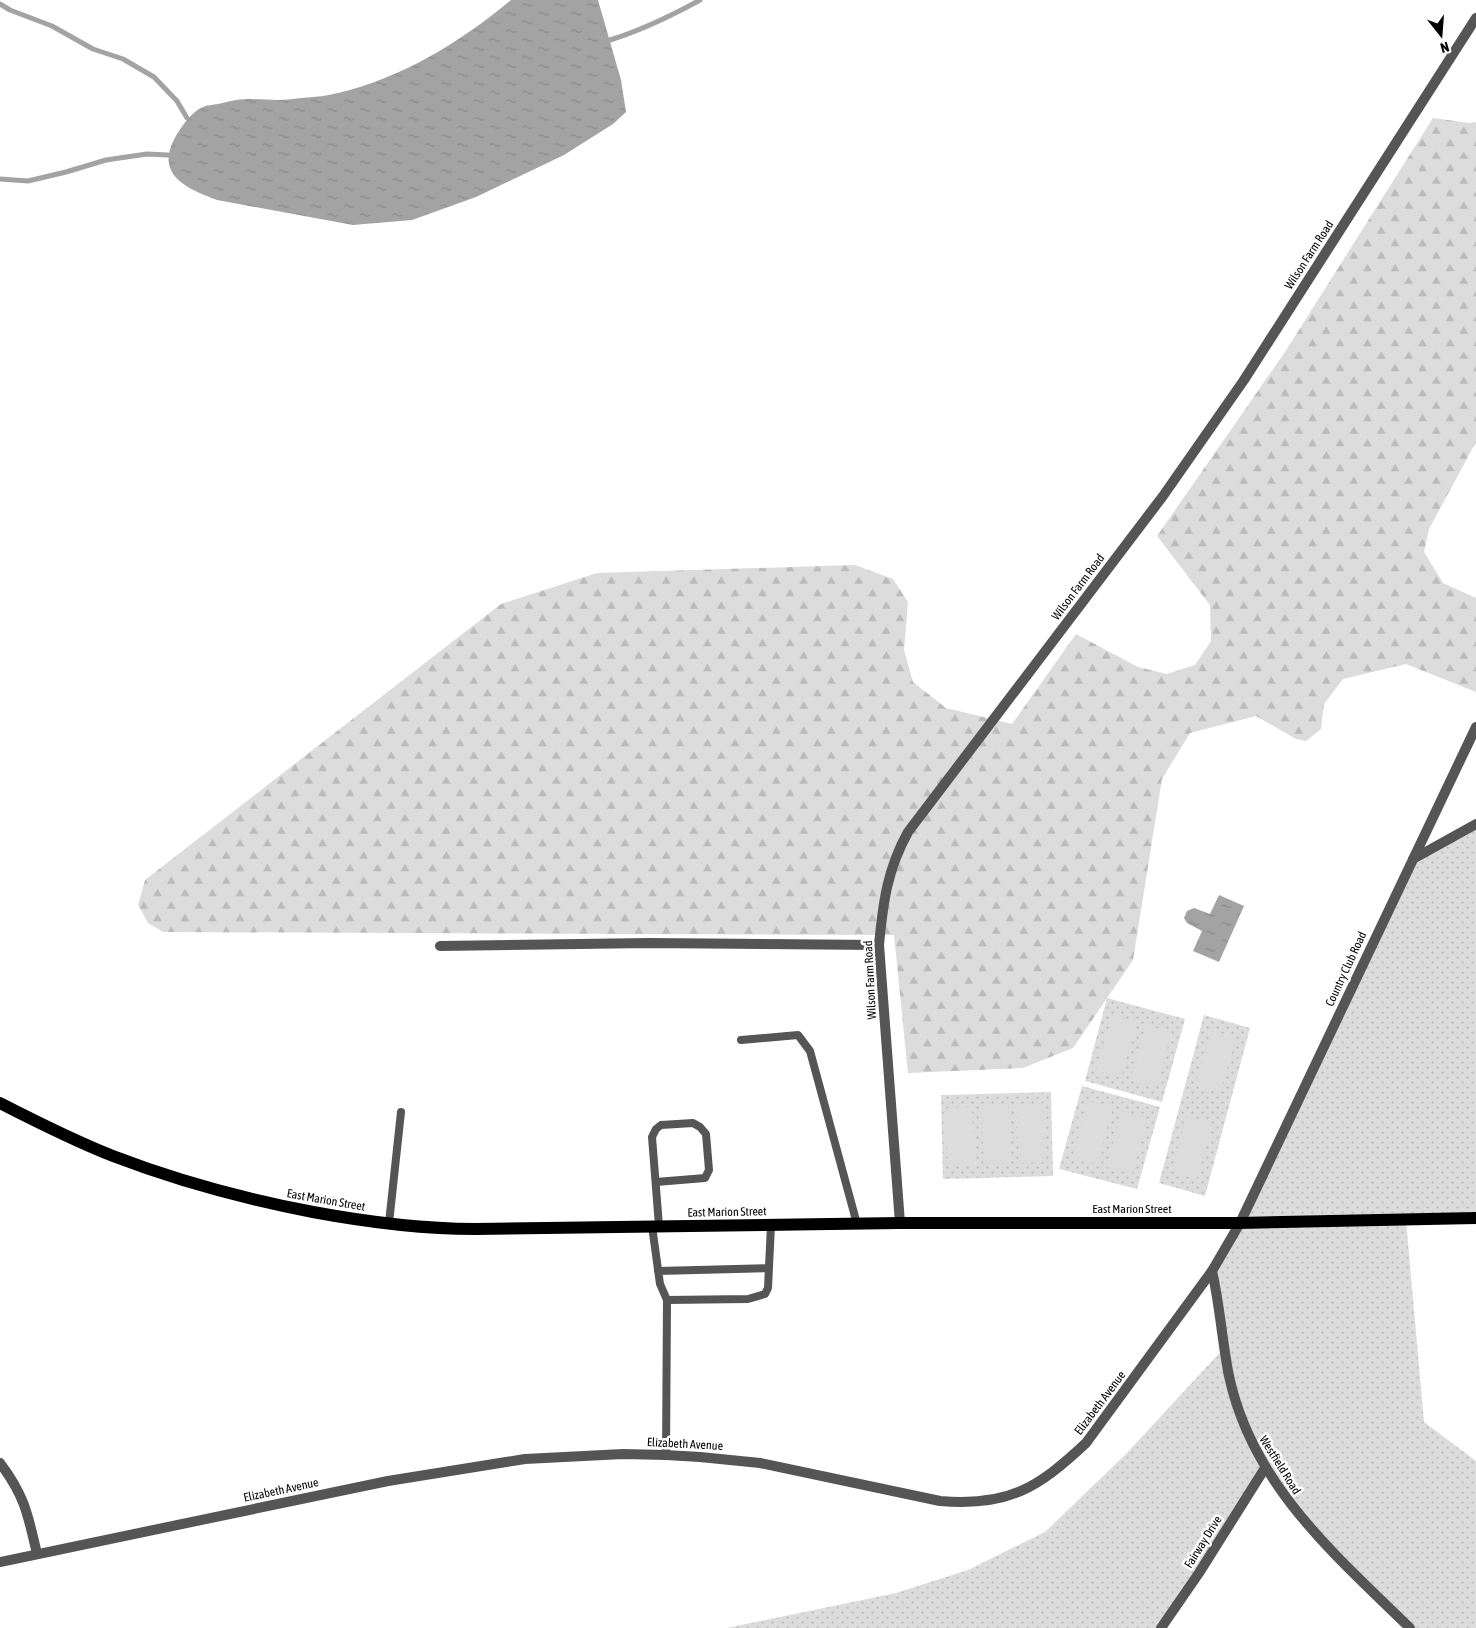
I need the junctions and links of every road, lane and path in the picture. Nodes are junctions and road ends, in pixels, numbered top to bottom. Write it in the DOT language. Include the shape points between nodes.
graph roads {
  1 [pos="1476,18"];
  2 [pos="1476,728"];
  3 [pos="1476,824"];
  4 [pos="1413,859"];
  5 [pos="879,945"];
  6 [pos="440,946"];
  7 [pos="741,1040"];
  8 [pos="0,1103"];
  9 [pos="402,1112"];
  10 [pos="656,1182"];
  11 [pos="1476,1218"];
  12 [pos="389,1223"];
  13 [pos="900,1223"];
  14 [pos="1240,1223"];
  15 [pos="857,1224"];
  16 [pos="770,1225"];
  17 [pos="655,1226"];
  18 [pos="769,1268"];
  19 [pos="658,1271"];
  20 [pos="1212,1271"];
  21 [pos="667,1300"];
  22 [pos="666,1455"];
  23 [pos="0,1463"];
  24 [pos="1265,1468"];
  25 [pos="37,1554"];
  26 [pos="0,1562"];
  27 [pos="1161,1628"];
  28 [pos="1410,1628"];
  1 -- 5 [label="street, Wilson Farm Road" via="1249,371 1163,496 908,832 886,887"];
  2 -- 4 [label="street, Country Club Road"];
  3 -- 4 [label="street"];
  4 -- 14 [label="street, Country Club Road"];
  5 -- 6 [label="street" via="649,943"];
  5 -- 13 [label="street, Wilson Farm Road"];
  7 -- 15 [label="lane" via="798,1035 810,1050"];
  8 -- 12 [label="main road, East Marion Street" via="112,1156 174,1178 263,1203"];
  9 -- 12 [label="lane"];
  10 -- 10 [label="lane" via="652,1137 656,1129 660,1125 693,1123 700,1127 706,1134 709,1170 704,1178"];
  10 -- 17 [label="lane"];
  11 -- 14 [label="main road, East Marion Street"];
  12 -- 17 [label="main road, East Marion Street" via="468,1229"];
  13 -- 14 [label="main road, East Marion Street"];
  13 -- 15 [label="main road, East Marion Street"];
  14 -- 20 [label="street, Elizabeth Avenue"];
  15 -- 16 [label="main road, East Marion Street"];
  16 -- 17 [label="main road, East Marion Street"];
  16 -- 18 [label="lane"];
  17 -- 19 [label="lane"];
  18 -- 19 [label="lane"];
  18 -- 21 [label="lane" via="768,1288 758,1297"];
  19 -- 21 [label="lane"];
  20 -- 22 [label="street, Elizabeth Avenue" via="1086,1443 1048,1476 1021,1492 987,1502 940,1501 760,1463"];
  20 -- 24 [label="street, Westfield Road" via="1229,1377 1250,1439"];
  21 -- 22 [label="lane"];
  22 -- 25 [label="street, Elizabeth Avenue" via="550,1457 450,1470"];
  23 -- 25 [label="street" via="20,1492"];
  24 -- 27 [label="street, Fairway Drive"];
  24 -- 28 [label="street, Westfield Road" via="1287,1501 1333,1553"];
  25 -- 26 [label="street, Elizabeth Avenue"];
}
